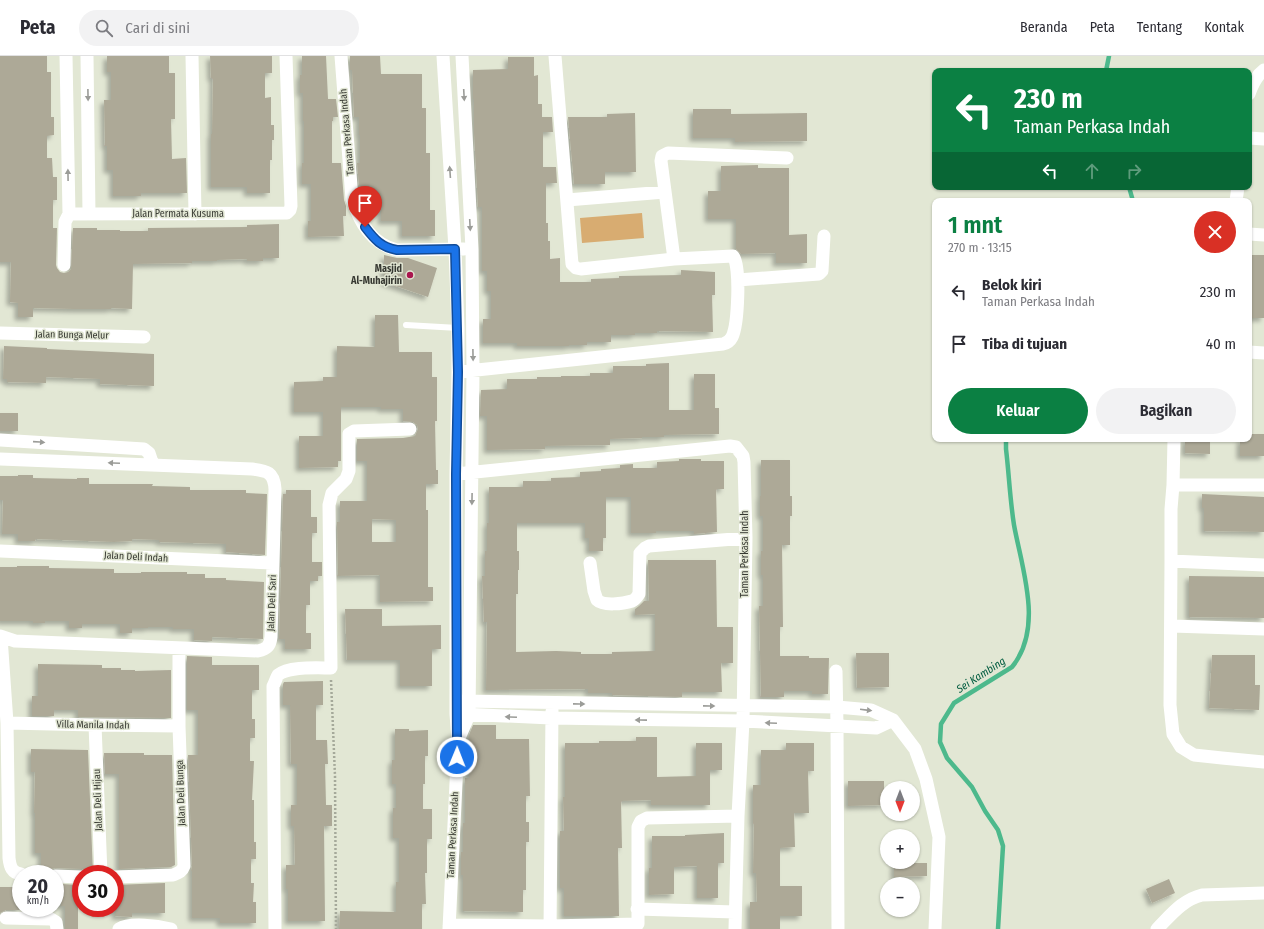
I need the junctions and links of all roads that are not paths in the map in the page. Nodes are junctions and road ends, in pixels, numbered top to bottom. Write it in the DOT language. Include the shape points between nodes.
graph roads {
  1 [pos="66,56"];
  2 [pos="87,56"];
  3 [pos="192,56"];
  4 [pos="286,56"];
  5 [pos="341,56"];
  6 [pos="443,56"];
  7 [pos="462,56"];
  8 [pos="555,56"];
  9 [pos="1264,70"];
  10 [pos="1252,85"];
  11 [pos="1252,138"];
  12 [pos="1264,139"];
  13 [pos="787,158"];
  14 [pos="665,192"];
  15 [pos="566,200"];
  16 [pos="69,214"];
  17 [pos="89,214"];
  18 [pos="195,214"];
  19 [pos="1252,234"];
  20 [pos="1264,235"];
  21 [pos="824,236"];
  22 [pos="455,249"];
  23 [pos="472,249"];
  24 [pos="674,259"];
  25 [pos="64,266"];
  26 [pos="738,280"];
  27 [pos="406,325"];
  28 [pos="458,328"];
  29 [pos="0,334"];
  30 [pos="144,337"];
  31 [pos="1252,352"];
  32 [pos="1264,352"];
  33 [pos="473,371"];
  34 [pos="458,372"];
  35 [pos="410,429"];
  36 [pos="0,440"];
  37 [pos="1174,442"];
  38 [pos="0,459"];
  39 [pos="152,465"];
  40 [pos="472,473"];
  41 [pos="456,474"];
  42 [pos="1173,485"];
  43 [pos="1264,486"];
  44 [pos="746,538"];
  45 [pos="0,551"];
  46 [pos="1171,561"];
  47 [pos="273,563"];
  48 [pos="590,563"];
  49 [pos="1264,565"];
  50 [pos="1172,626"];
  51 [pos="1264,629"];
  52 [pos="1,643"];
  53 [pos="179,648"];
  54 [pos="836,671"];
  55 [pos="463,701"];
  56 [pos="552,703"];
  57 [pos="744,706"];
  58 [pos="798,707"];
  59 [pos="836,707"];
  60 [pos="462,715"];
  61 [pos="551,718"];
  62 [pos="893,720"];
  63 [pos="743,721"];
  64 [pos="7,723"];
  65 [pos="798,724"];
  66 [pos="96,725"];
  67 [pos="178,726"];
  68 [pos="838,726"];
  69 [pos="1264,762"];
  70 [pos="738,816"];
  71 [pos="101,865"];
  72 [pos="12,870"];
  73 [pos="124,877"];
  74 [pos="1264,893"];
  75 [pos="637,910"];
  76 [pos="735,912"];
  77 [pos="6,918"];
  78 [pos="639,926"];
  79 [pos="449,927"];
  80 [pos="550,927"];
  81 [pos="57,929"];
  82 [pos="119,929"];
  83 [pos="171,929"];
  84 [pos="275,929"];
  85 [pos="735,929"];
  86 [pos="838,929"];
  87 [pos="935,929"];
  88 [pos="1158,929"];
  16 -- 1 [label="street, one-way"];
  2 -- 17 [label="street, one-way"];
  3 -- 18 [label="street"];
  4 -- 18 [label="street, Jalan Permata Kusuma" via="290,210 287,213"];
  5 -- 22 [label="street, Taman Perkasa Indah" via="352,199 360,219 379,243 388,248"];
  22 -- 6 [label="street, Taman Perkasa Indah, one-way"];
  7 -- 23 [label="street, Taman Perkasa Indah, one-way"];
  8 -- 15 [label="street"];
  9 -- 10 [label="street"];
  11 -- 12 [label="street"];
  13 -- 14 [label="street" via="668,153 662,156 661,161"];
  14 -- 15 [label="street"];
  14 -- 24 [label="street"];
  15 -- 24 [label="street" via="571,260 576,268"];
  16 -- 17 [label="street, Jalan Permata Kusuma"];
  16 -- 25 [label="street" via="65,232"];
  17 -- 18 [label="street, Jalan Permata Kusuma"];
  19 -- 20 [label="street"];
  21 -- 26 [label="street" via="822,271 819,274"];
  22 -- 23 [label="street, Taman Perkasa Indah"];
  22 -- 28 [label="street, Taman Perkasa Indah"];
  23 -- 33 [label="street, Taman Perkasa Indah, one-way"];
  24 -- 26 [label="street" via="730,255 736,260"];
  26 -- 33 [label="street" via="737,317 733,336 727,343"];
  27 -- 28 [label="lane"];
  28 -- 34 [label="street, Taman Perkasa Indah"];
  29 -- 30 [label="street, Jalan Bunga Melur"];
  31 -- 32 [label="street"];
  33 -- 34 [label="street"];
  33 -- 40 [label="street, Taman Perkasa Indah"];
  34 -- 41 [label="street, Taman Perkasa Indah"];
  35 -- 84 [label="street" via="354,431 349,434 349,471 346,479 332,493 329,505 330,668 285,671 277,676 274,686"];
  36 -- 39 [label="street, one-way" via="144,449 148,452"];
  37 -- 42 [label="street"];
  39 -- 38 [label="street, Jalan Deli Sari, one-way"];
  39 -- 47 [label="street, Jalan Deli Sari" via="252,469 268,472 273,476 276,489"];
  40 -- 41 [label="street, Taman Perkasa Indah"];
  40 -- 44 [label="street, Taman Perkasa Indah" via="736,447 744,462"];
  40 -- 55 [label="street, Taman Perkasa Indah, one-way"];
  41 -- 55 [label="street, Taman Perkasa Indah"];
  42 -- 43 [label="street"];
  42 -- 46 [label="street"];
  44 -- 48 [label="street" via="645,548 640,553 639,594 632,601 619,604 601,603 596,600"];
  44 -- 57 [label="street, Taman Perkasa Indah"];
  45 -- 47 [label="street, Jalan Deli Indah"];
  46 -- 49 [label="street"];
  46 -- 50 [label="street"];
  47 -- 53 [label="street, Jalan Deli Sari" via="271,637 267,648 258,651"];
  50 -- 51 [label="street"];
  50 -- 69 [label="street" via="1170,705 1173,734 1181,747 1194,755"];
  52 -- 53 [label="street, Jalan Deli Sari" via="15,641"];
  52 -- 64 [label="street"];
  53 -- 67 [label="street, Jalan Deli Bunga"];
  54 -- 59 [label="street"];
  55 -- 56 [label="street"];
  55 -- 60 [label="street, Taman Perkasa Indah"];
  56 -- 57 [label="street, one-way"];
  56 -- 61 [label="street"];
  57 -- 58 [label="street"];
  57 -- 63 [label="street, Taman Perkasa Indah"];
  58 -- 59 [label="street"];
  58 -- 65 [label="street"];
  59 -- 62 [label="street, one-way" via="871,710"];
  59 -- 68 [label="street"];
  61 -- 60 [label="street, one-way"];
  60 -- 79 [label="street, Taman Perkasa Indah" via="458,741"];
  63 -- 61 [label="street, one-way"];
  61 -- 80 [label="street"];
  62 -- 68 [label="street" via="876,728"];
  62 -- 87 [label="street" via="915,749 926,779 939,837"];
  65 -- 63 [label="street, one-way"];
  63 -- 70 [label="street, Taman Perkasa Indah"];
  64 -- 66 [label="street, Villa Manila Indah"];
  64 -- 72 [label="street" via="9,858"];
  65 -- 68 [label="street"];
  66 -- 67 [label="street, Villa Manila Indah"];
  66 -- 71 [label="street, Jalan Deli Hijau"];
  67 -- 73 [label="street, Jalan Deli Bunga" via="183,870 166,876"];
  68 -- 86 [label="street"];
  70 -- 75 [label="street" via="647,818 641,821 638,827"];
  70 -- 76 [label="street, Taman Perkasa Indah"];
  74 -- 88 [label="street" via="1193,897 1182,904"];
  75 -- 76 [label="street"];
  75 -- 78 [label="street"];
  76 -- 85 [label="street, Taman Perkasa Indah"];
  77 -- 81 [label="street" via="51,919 56,922"];
  78 -- 80 [label="street"];
  79 -- 80 [label="street"];
  82 -- 83 [label="street" via="131,926"];
}
